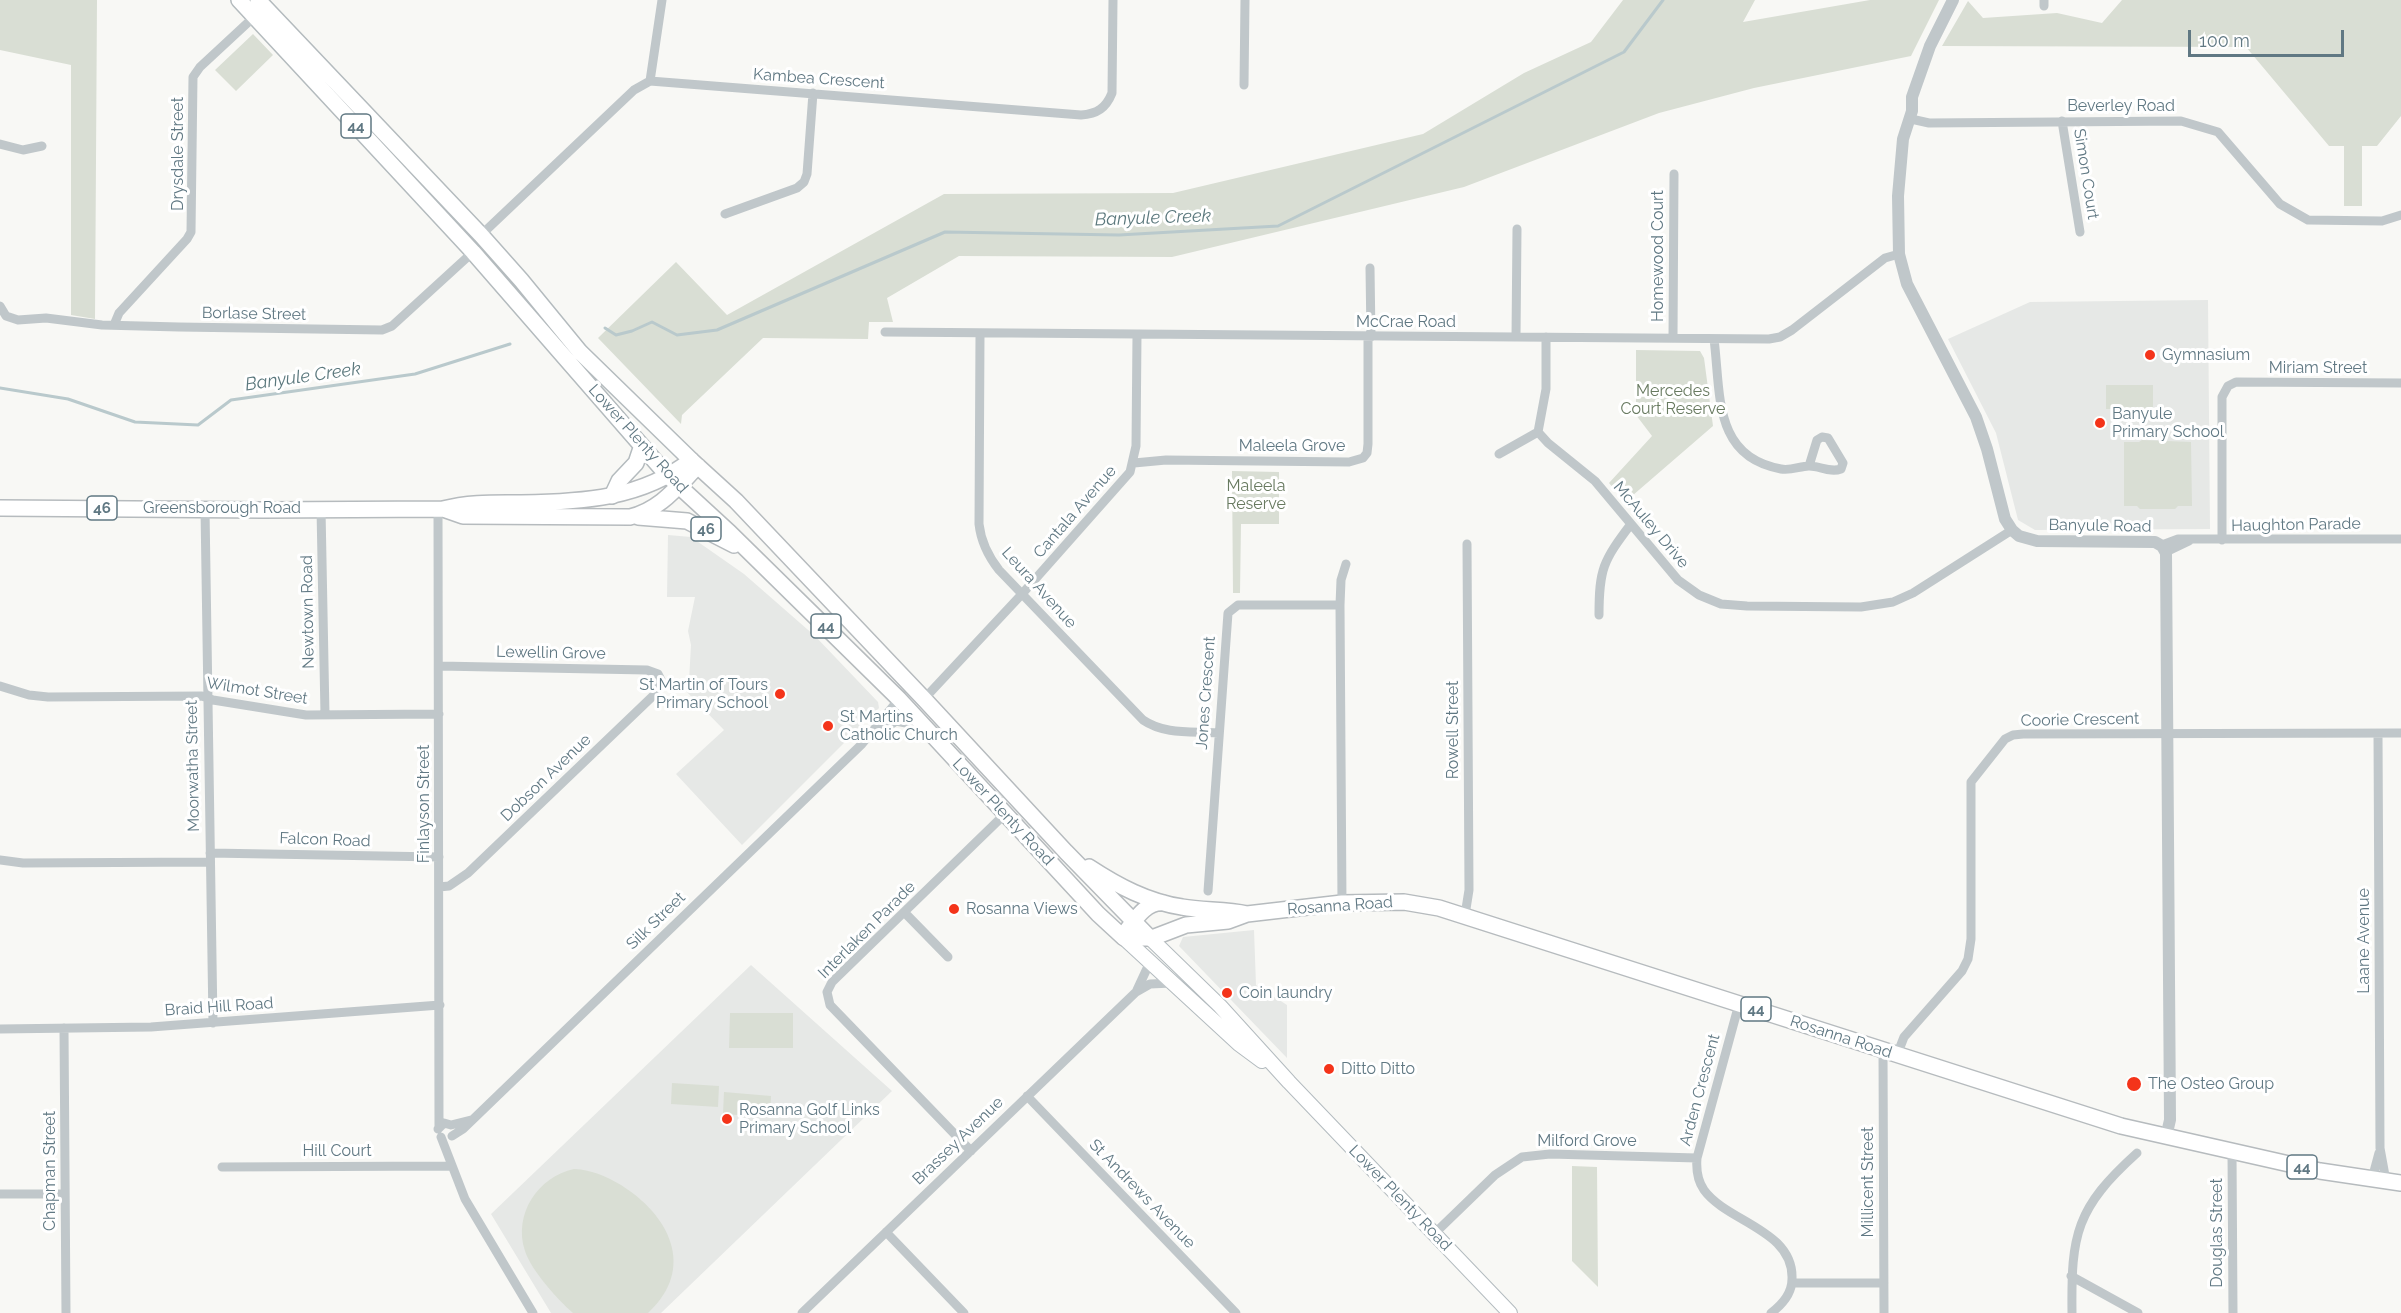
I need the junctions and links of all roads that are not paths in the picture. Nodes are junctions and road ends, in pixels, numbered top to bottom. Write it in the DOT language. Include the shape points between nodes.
graph roads {
  1 [pos="239,0"];
  2 [pos="258,0"];
  3 [pos="662,0"];
  4 [pos="1113,0"];
  5 [pos="1245,0"];
  6 [pos="1953,0"];
  7 [pos="255,16"];
  8 [pos="650,81"];
  9 [pos="1244,84"];
  10 [pos="813,93"];
  11 [pos="1911,119"];
  12 [pos="2062,121"];
  13 [pos="0,144"];
  14 [pos="42,146"];
  15 [pos="1674,174"];
  16 [pos="726,214"];
  17 [pos="2401,216"];
  18 [pos="1517,229"];
  19 [pos="2080,232"];
  20 [pos="481,235"];
  21 [pos="472,252"];
  22 [pos="1899,254"];
  23 [pos="1370,268"];
  24 [pos="0,306"];
  25 [pos="114,325"];
  26 [pos="885,332"];
  27 [pos="980,334"];
  28 [pos="1137,335"];
  29 [pos="1370,337"];
  30 [pos="1516,337"];
  31 [pos="1546,337"];
  32 [pos="1672,338"];
  33 [pos="1714,339"];
  34 [pos="2401,383"];
  35 [pos="1538,432"];
  36 [pos="641,448"];
  37 [pos="1499,454"];
  38 [pos="1134,462"];
  39 [pos="694,463"];
  40 [pos="1809,466"];
  41 [pos="673,481"];
  42 [pos="715,482"];
  43 [pos="612,496"];
  44 [pos="0,508"];
  45 [pos="441,508"];
  46 [pos="205,509"];
  47 [pos="321,509"];
  48 [pos="709,513"];
  49 [pos="616,518"];
  50 [pos="1631,524"];
  51 [pos="2012,530"];
  52 [pos="2401,538"];
  53 [pos="2222,540"];
  54 [pos="1467,544"];
  55 [pos="2164,548"];
  56 [pos="752,555"];
  57 [pos="1346,564"];
  58 [pos="1022,594"];
  59 [pos="1341,605"];
  60 [pos="1599,615"];
  61 [pos="439,666"];
  62 [pos="661,677"];
  63 [pos="0,686"];
  64 [pos="207,698"];
  65 [pos="899,699"];
  66 [pos="924,699"];
  67 [pos="439,714"];
  68 [pos="325,715"];
  69 [pos="924,726"];
  70 [pos="1218,732"];
  71 [pos="2401,733"];
  72 [pos="2168,734"];
  73 [pos="2378,734"];
  74 [pos="862,744"];
  75 [pos="1005,814"];
  76 [pos="1066,852"];
  77 [pos="210,857"];
  78 [pos="439,857"];
  79 [pos="0,860"];
  80 [pos="440,887"];
  81 [pos="1102,890"];
  82 [pos="1208,891"];
  83 [pos="1164,903"];
  84 [pos="1342,903"];
  85 [pos="905,913"];
  86 [pos="1098,914"];
  87 [pos="1247,914"];
  88 [pos="1465,915"];
  89 [pos="1134,922"];
  90 [pos="1123,937"];
  91 [pos="1150,938"];
  92 [pos="948,957"];
  93 [pos="1150,962"];
  94 [pos="1172,983"];
  95 [pos="1136,992"];
  96 [pos="1738,1004"];
  97 [pos="440,1005"];
  98 [pos="213,1023"];
  99 [pos="64,1028"];
  100 [pos="0,1029"];
  101 [pos="1890,1052"];
  102 [pos="1290,1082"];
  103 [pos="1027,1096"];
  104 [pos="440,1099"];
  105 [pos="471,1120"];
  106 [pos="450,1124"];
  107 [pos="440,1132"];
  108 [pos="452,1137"];
  109 [pos="2166,1137"];
  110 [pos="971,1150"];
  111 [pos="2232,1152"];
  112 [pos="2137,1153"];
  113 [pos="1697,1158"];
  114 [pos="452,1166"];
  115 [pos="222,1167"];
  116 [pos="2386,1181"];
  117 [pos="0,1194"];
  118 [pos="65,1194"];
  119 [pos="886,1232"];
  120 [pos="1434,1234"];
  121 [pos="2071,1276"];
  122 [pos="1792,1282"];
  123 [pos="1884,1282"];
  124 [pos="66,1313"];
  125 [pos="533,1313"];
  126 [pos="802,1313"];
  127 [pos="964,1313"];
  128 [pos="1236,1313"];
  129 [pos="1510,1313"];
  130 [pos="1771,1313"];
  131 [pos="1884,1313"];
  132 [pos="2072,1313"];
  133 [pos="2138,1313"];
  134 [pos="2233,1313"];
  1 -- 7 [label="main road, Lower Plenty Road / 44"];
  2 -- 20 [label="main road, Lower Plenty Road / 44"];
  3 -- 8 [label="street"];
  4 -- 10 [label="street, Kambea Crescent" via="1112,93 1095,113"];
  5 -- 9 [label="street"];
  6 -- 11 [label="street" via="1921,68 1912,97"];
  7 -- 21 [label="main road, Lower Plenty Road / 44"];
  7 -- 25 [label="street, Drysdale Street" via="193,77 191,232 119,313"];
  8 -- 10 [label="street, Kambea Crescent"];
  8 -- 20 [label="street" via="634,90"];
  10 -- 16 [label="street" via="804,182 791,191"];
  11 -- 12 [label="street, Beverley Road" via="1929,123"];
  11 -- 22 [label="street" via="1903,139"];
  12 -- 17 [label="street, Beverley Road" via="2181,121 2218,132 2280,204 2308,220 2382,221"];
  12 -- 19 [label="street, Simon Court"];
  13 -- 14 [label="street" via="23,150"];
  15 -- 32 [label="street, Homewood Court"];
  18 -- 30 [label="street"];
  20 -- 39 [label="main road, Lower Plenty Road / 44" via="580,352"];
  21 -- 25 [label="street, Borlase Street" via="392,326 382,330"];
  21 -- 36 [label="main road, Lower Plenty Road / 44"];
  22 -- 33 [label="street, McCrae Road" via="1885,258 1780,337"];
  22 -- 51 [label="street" via="1906,284 1976,417 2005,519"];
  23 -- 29 [label="street"];
  24 -- 25 [label="street, Borlase Street" via="6,316 18,320 46,318"];
  26 -- 27 [label="street, McCrae Road"];
  27 -- 28 [label="street, McCrae Road"];
  27 -- 58 [label="street, Leura Avenue" via="980,532 993,563"];
  28 -- 29 [label="street, McCrae Road"];
  28 -- 38 [label="street, Cantala Avenue"];
  29 -- 30 [label="street, McCrae Road"];
  29 -- 38 [label="street, Maleela Grove" via="1368,448 1359,460"];
  30 -- 31 [label="street, McCrae Road"];
  31 -- 32 [label="street, McCrae Road"];
  31 -- 35 [label="street" via="1546,389"];
  32 -- 33 [label="street, McCrae Road"];
  33 -- 40 [label="street" via="1724,423 1735,445 1755,462 1784,470"];
  34 -- 53 [label="street, Miriam Street" via="2236,382 2228,386 2222,397"];
  35 -- 37 [label="street"];
  35 -- 50 [label="street, McAuley Drive" via="1594,481"];
  36 -- 41 [label="main road, Lower Plenty Road / 44"];
  36 -- 43 [label="main road" via="636,464 619,481"];
  38 -- 58 [label="street, Cantala Avenue" via="1123,481"];
  39 -- 41 [label="main road, Greensborough Road / 46"];
  39 -- 42 [label="main road, Lower Plenty Road / 44"];
  41 -- 43 [label="main road, Greensborough Road / 46"];
  41 -- 48 [label="main road, Lower Plenty Road / 44"];
  41 -- 49 [label="main road, Greensborough Road / 46" via="662,502 634,516"];
  42 -- 48 [label="main road" via="701,490"];
  42 -- 66 [label="main road, Lower Plenty Road / 44"];
  43 -- 45 [label="main road, Greensborough Road / 46" via="465,503"];
  44 -- 46 [label="main road, Greensborough Road / 46"];
  45 -- 47 [label="main road, Greensborough Road / 46"];
  45 -- 49 [label="main road, Greensborough Road / 46" via="464,516"];
  45 -- 61 [label="street, Finlayson Street"];
  46 -- 47 [label="main road, Greensborough Road / 46"];
  46 -- 64 [label="street, Moorwatha Street"];
  47 -- 68 [label="street, Newtown Road"];
  48 -- 56 [label="main road, Lower Plenty Road / 44"];
  49 -- 56 [label="main road, 46" via="687,521"];
  50 -- 51 [label="street, McAuley Drive" via="1688,588 1716,602 1747,606 1861,607 1893,602"];
  50 -- 60 [label="street" via="1603,565"];
  51 -- 55 [label="street, Banyule Road" via="2030,540 2151,541"];
  52 -- 53 [label="street, Haughton Parade"];
  53 -- 55 [label="street, Haughton Parade" via="2192,540"];
  54 -- 88 [label="street, Rowell Street" via="1469,890"];
  55 -- 72 [label="street, Banyule Road"];
  56 -- 65 [label="main road, Lower Plenty Road / 44"];
  57 -- 59 [label="street" via="1341,580"];
  58 -- 66 [label="street, Cantala Avenue"];
  58 -- 70 [label="street, Leura Avenue" via="1143,720 1169,731"];
  59 -- 70 [label="street, Jones Crescent" via="1244,604 1231,609 1226,618"];
  59 -- 84 [label="street"];
  61 -- 62 [label="street, Lewellin Grove" via="644,670"];
  61 -- 67 [label="street, Finlayson Street"];
  62 -- 80 [label="street, Dobson Avenue" via="655,694 468,873 449,886"];
  63 -- 64 [label="street, Wilmot Street" via="48,697"];
  64 -- 68 [label="street, Wilmot Street" via="289,713"];
  64 -- 77 [label="street, Moorwatha Street"];
  65 -- 69 [label="main road, Lower Plenty Road / 44"];
  65 -- 74 [label="street, Silk Street"];
  66 -- 76 [label="main road, Lower Plenty Road / 44"];
  67 -- 68 [label="street, Wilmot Street"];
  67 -- 78 [label="street, Finlayson Street"];
  69 -- 74 [label="street, Silk Street" via="896,721"];
  69 -- 75 [label="main road, Lower Plenty Road / 44"];
  70 -- 82 [label="street, Jones Crescent"];
  71 -- 73 [label="street, Coorie Crescent"];
  72 -- 73 [label="street, Coorie Crescent"];
  72 -- 101 [label="street, Coorie Crescent" via="2017,735 2000,744 1971,782 1968,959 1962,971"];
  72 -- 109 [label="street, Banyule Road" via="2170,1120"];
  73 -- 116 [label="street, Laane Avenue" via="2380,1148"];
  74 -- 105 [label="street, Silk Street"];
  75 -- 85 [label="street, Interlaken Parade"];
  75 -- 86 [label="main road, Lower Plenty Road / 44"];
  76 -- 81 [label="main road, Lower Plenty Road"];
  76 -- 83 [label="main road, Rosanna Road / 44" via="1121,887"];
  77 -- 78 [label="street, Falcon Road"];
  77 -- 79 [label="street, Falcon Road" via="23,863"];
  77 -- 98 [label="street, Moorwatha Street"];
  78 -- 80 [label="street, Finlayson Street"];
  80 -- 97 [label="street, Finlayson Street"];
  81 -- 86 [label="main road" via="1105,906"];
  81 -- 89 [label="main road, Lower Plenty Road"];
  83 -- 87 [label="main road, Rosanna Road / 44"];
  83 -- 89 [label="main road" via="1149,906"];
  84 -- 87 [label="main road, Rosanna Road / 44"];
  84 -- 88 [label="main road, Rosanna Road / 44" via="1404,902"];
  85 -- 92 [label="street"];
  85 -- 110 [label="street, Interlaken Parade" via="829,985 828,1001"];
  86 -- 90 [label="main road, Lower Plenty Road / 44"];
  87 -- 91 [label="main road, Rosanna Road / 44" via="1228,921 1182,926"];
  88 -- 96 [label="main road, Rosanna Road / 44"];
  89 -- 90 [label="main road"];
  89 -- 91 [label="main road, Lower Plenty Road"];
  90 -- 91 [label="main road, Rosanna Road / 44"];
  90 -- 93 [label="main road, Lower Plenty Road"];
  91 -- 102 [label="main road, Lower Plenty Road"];
  93 -- 94 [label="main road, Lower Plenty Road"];
  93 -- 95 [label="street, Brassey Avenue"];
  94 -- 95 [label="street, Brassey Avenue" via="1150,984"];
  94 -- 102 [label="main road, Lower Plenty Road" via="1239,1044"];
  95 -- 103 [label="street, Brassey Avenue"];
  96 -- 101 [label="main road, Rosanna Road / 44"];
  96 -- 113 [label="street, Arden Crescent"];
  97 -- 98 [label="street, Braid Hill Road"];
  97 -- 104 [label="street, Finlayson Street"];
  98 -- 99 [label="street, Braid Hill Road"];
  99 -- 100 [label="street, Braid Hill Road"];
  99 -- 118 [label="street, Chapman Street"];
  101 -- 109 [label="main road, Rosanna Road / 44" via="2094,1118"];
  101 -- 123 [label="street, Millicent Street"];
  102 -- 120 [label="main road, Lower Plenty Road"];
  103 -- 110 [label="street, Brassey Avenue"];
  103 -- 128 [label="street, St Andrews Avenue"];
  104 -- 106 [label="street, Finlayson Street"];
  104 -- 107 [label="street, Finlayson Street"];
  105 -- 106 [label="street"];
  105 -- 108 [label="street, Silk Street"];
  106 -- 107 [label="street" via="444,1123"];
  106 -- 108 [label="street" via="454,1130"];
  107 -- 108 [label="street" via="448,1139"];
  107 -- 114 [label="street, Finlayson Street"];
  108 -- 114 [label="street, Finlayson Street"];
  109 -- 111 [label="main road, Rosanna Road / 44"];
  110 -- 119 [label="street, Brassey Avenue"];
  111 -- 116 [label="main road, Rosanna Road / 44"];
  111 -- 134 [label="street, Douglas Street"];
  112 -- 121 [label="street" via="2111,1177 2087,1210 2074,1248"];
  113 -- 120 [label="street, Milford Grove" via="1550,1154 1522,1157 1495,1175"];
  113 -- 122 [label="street, Arden Crescent" via="1697,1175 1703,1189 1783,1249 1790,1262"];
  114 -- 115 [label="street, Hill Court"];
  114 -- 125 [label="street, Finlayson Street" via="465,1199"];
  117 -- 118 [label="street"];
  118 -- 124 [label="street, Chapman Street"];
  119 -- 126 [label="street, Brassey Avenue"];
  119 -- 127 [label="street"];
  120 -- 129 [label="main road, Lower Plenty Road"];
  121 -- 132 [label="street"];
  121 -- 133 [label="street"];
  122 -- 123 [label="street"];
  122 -- 130 [label="street" via="1787,1298"];
  123 -- 131 [label="street, Millicent Street"];
}
